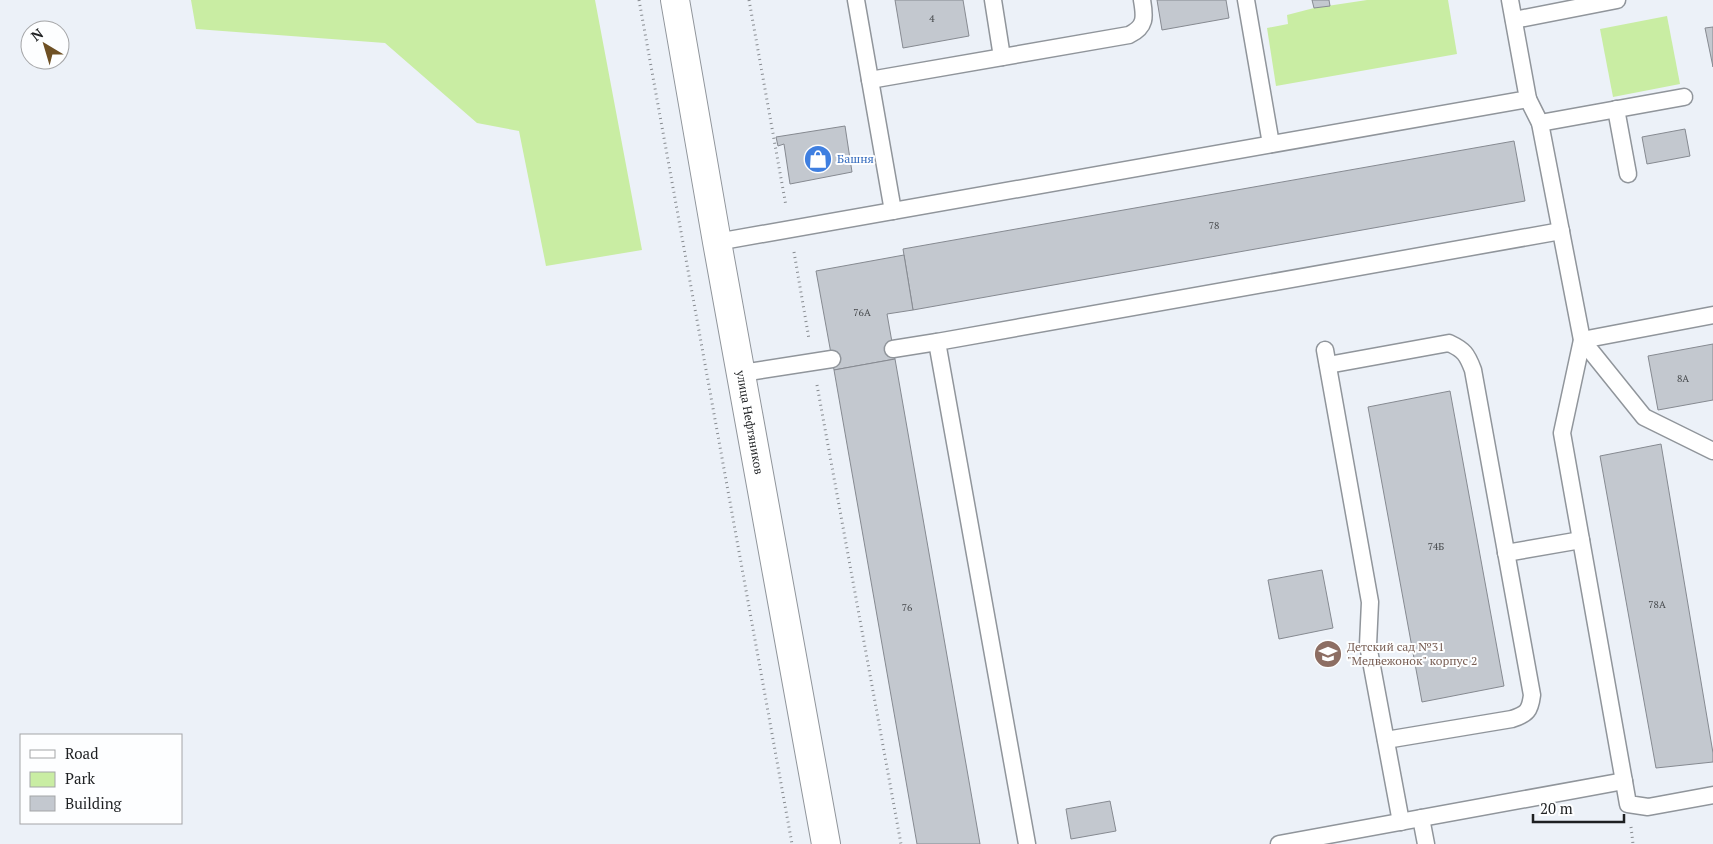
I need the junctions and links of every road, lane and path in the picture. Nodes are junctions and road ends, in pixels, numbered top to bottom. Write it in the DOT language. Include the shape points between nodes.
graph roads {
  1 [pos="639,0"];
  2 [pos="675,0"];
  3 [pos="749,0"];
  4 [pos="856,0"];
  5 [pos="992,0"];
  6 [pos="1142,0"];
  7 [pos="1246,0"];
  8 [pos="1510,0"];
  9 [pos="1617,0"];
  10 [pos="1514,20"];
  11 [pos="1002,57"];
  12 [pos="870,80"];
  13 [pos="1684,97"];
  14 [pos="1528,99"];
  15 [pos="1616,109"];
  16 [pos="1540,123"];
  17 [pos="1271,144"];
  18 [pos="1628,174"];
  19 [pos="893,211"];
  20 [pos="790,229"];
  21 [pos="1561,231"];
  22 [pos="717,242"];
  23 [pos="1713,315"];
  24 [pos="1582,340"];
  25 [pos="937,342"];
  26 [pos="893,349"];
  27 [pos="832,359"];
  28 [pos="813,362"];
  29 [pos="742,373"];
  30 [pos="1713,452"];
  31 [pos="1581,540"];
  32 [pos="1506,553"];
  33 [pos="1386,740"];
  34 [pos="1624,781"];
  35 [pos="1713,795"];
  36 [pos="1421,818"];
  37 [pos="1401,822"];
  38 [pos="792,844"];
  39 [pos="826,844"];
  40 [pos="900,844"];
  41 [pos="1027,844"];
  42 [pos="1279,844"];
  43 [pos="1426,844"];
  1 -- 38 [label="path"];
  2 -- 22 [label="main road, улица Нефтяников"];
  3 -- 20 [label="path"];
  4 -- 12 [label="lane"];
  5 -- 11 [label="lane"];
  6 -- 11 [label="lane" via="1143,23 1138,31 1129,35"];
  7 -- 17 [label="lane"];
  8 -- 10 [label="lane"];
  9 -- 10 [label="lane"];
  10 -- 14 [label="lane"];
  11 -- 12 [label="lane"];
  12 -- 19 [label="lane"];
  13 -- 15 [label="lane"];
  14 -- 16 [label="lane"];
  14 -- 17 [label="lane"];
  15 -- 16 [label="lane"];
  15 -- 18 [label="lane"];
  16 -- 21 [label="lane"];
  17 -- 19 [label="lane"];
  19 -- 20 [label="lane"];
  20 -- 22 [label="lane"];
  20 -- 28 [label="path"];
  21 -- 24 [label="lane"];
  21 -- 25 [label="lane"];
  22 -- 29 [label="main road, улица Нефтяников"];
  23 -- 24 [label="lane"];
  24 -- 30 [label="lane" via="1644,417"];
  24 -- 31 [label="lane" via="1562,433"];
  25 -- 26 [label="lane"];
  25 -- 41 [label="lane"];
  27 -- 28 [label="lane"];
  28 -- 29 [label="lane"];
  28 -- 40 [label="path"];
  29 -- 39 [label="main road, улица Нефтяников"];
  31 -- 32 [label="lane"];
  31 -- 34 [label="lane"];
  32 -- 33 [label="lane" via="1532,695 1530,706 1524,715 1512,719"];
  32 -- 33 [label="lane" via="1473,370 1461,348 1449,343 1326,358 1370,602 1368,645"];
  33 -- 37 [label="lane"];
  34 -- 35 [label="lane" via="1628,804 1648,807"];
  34 -- 36 [label="lane"];
  36 -- 37 [label="lane"];
  36 -- 43 [label="lane"];
  37 -- 42 [label="lane"];
}
